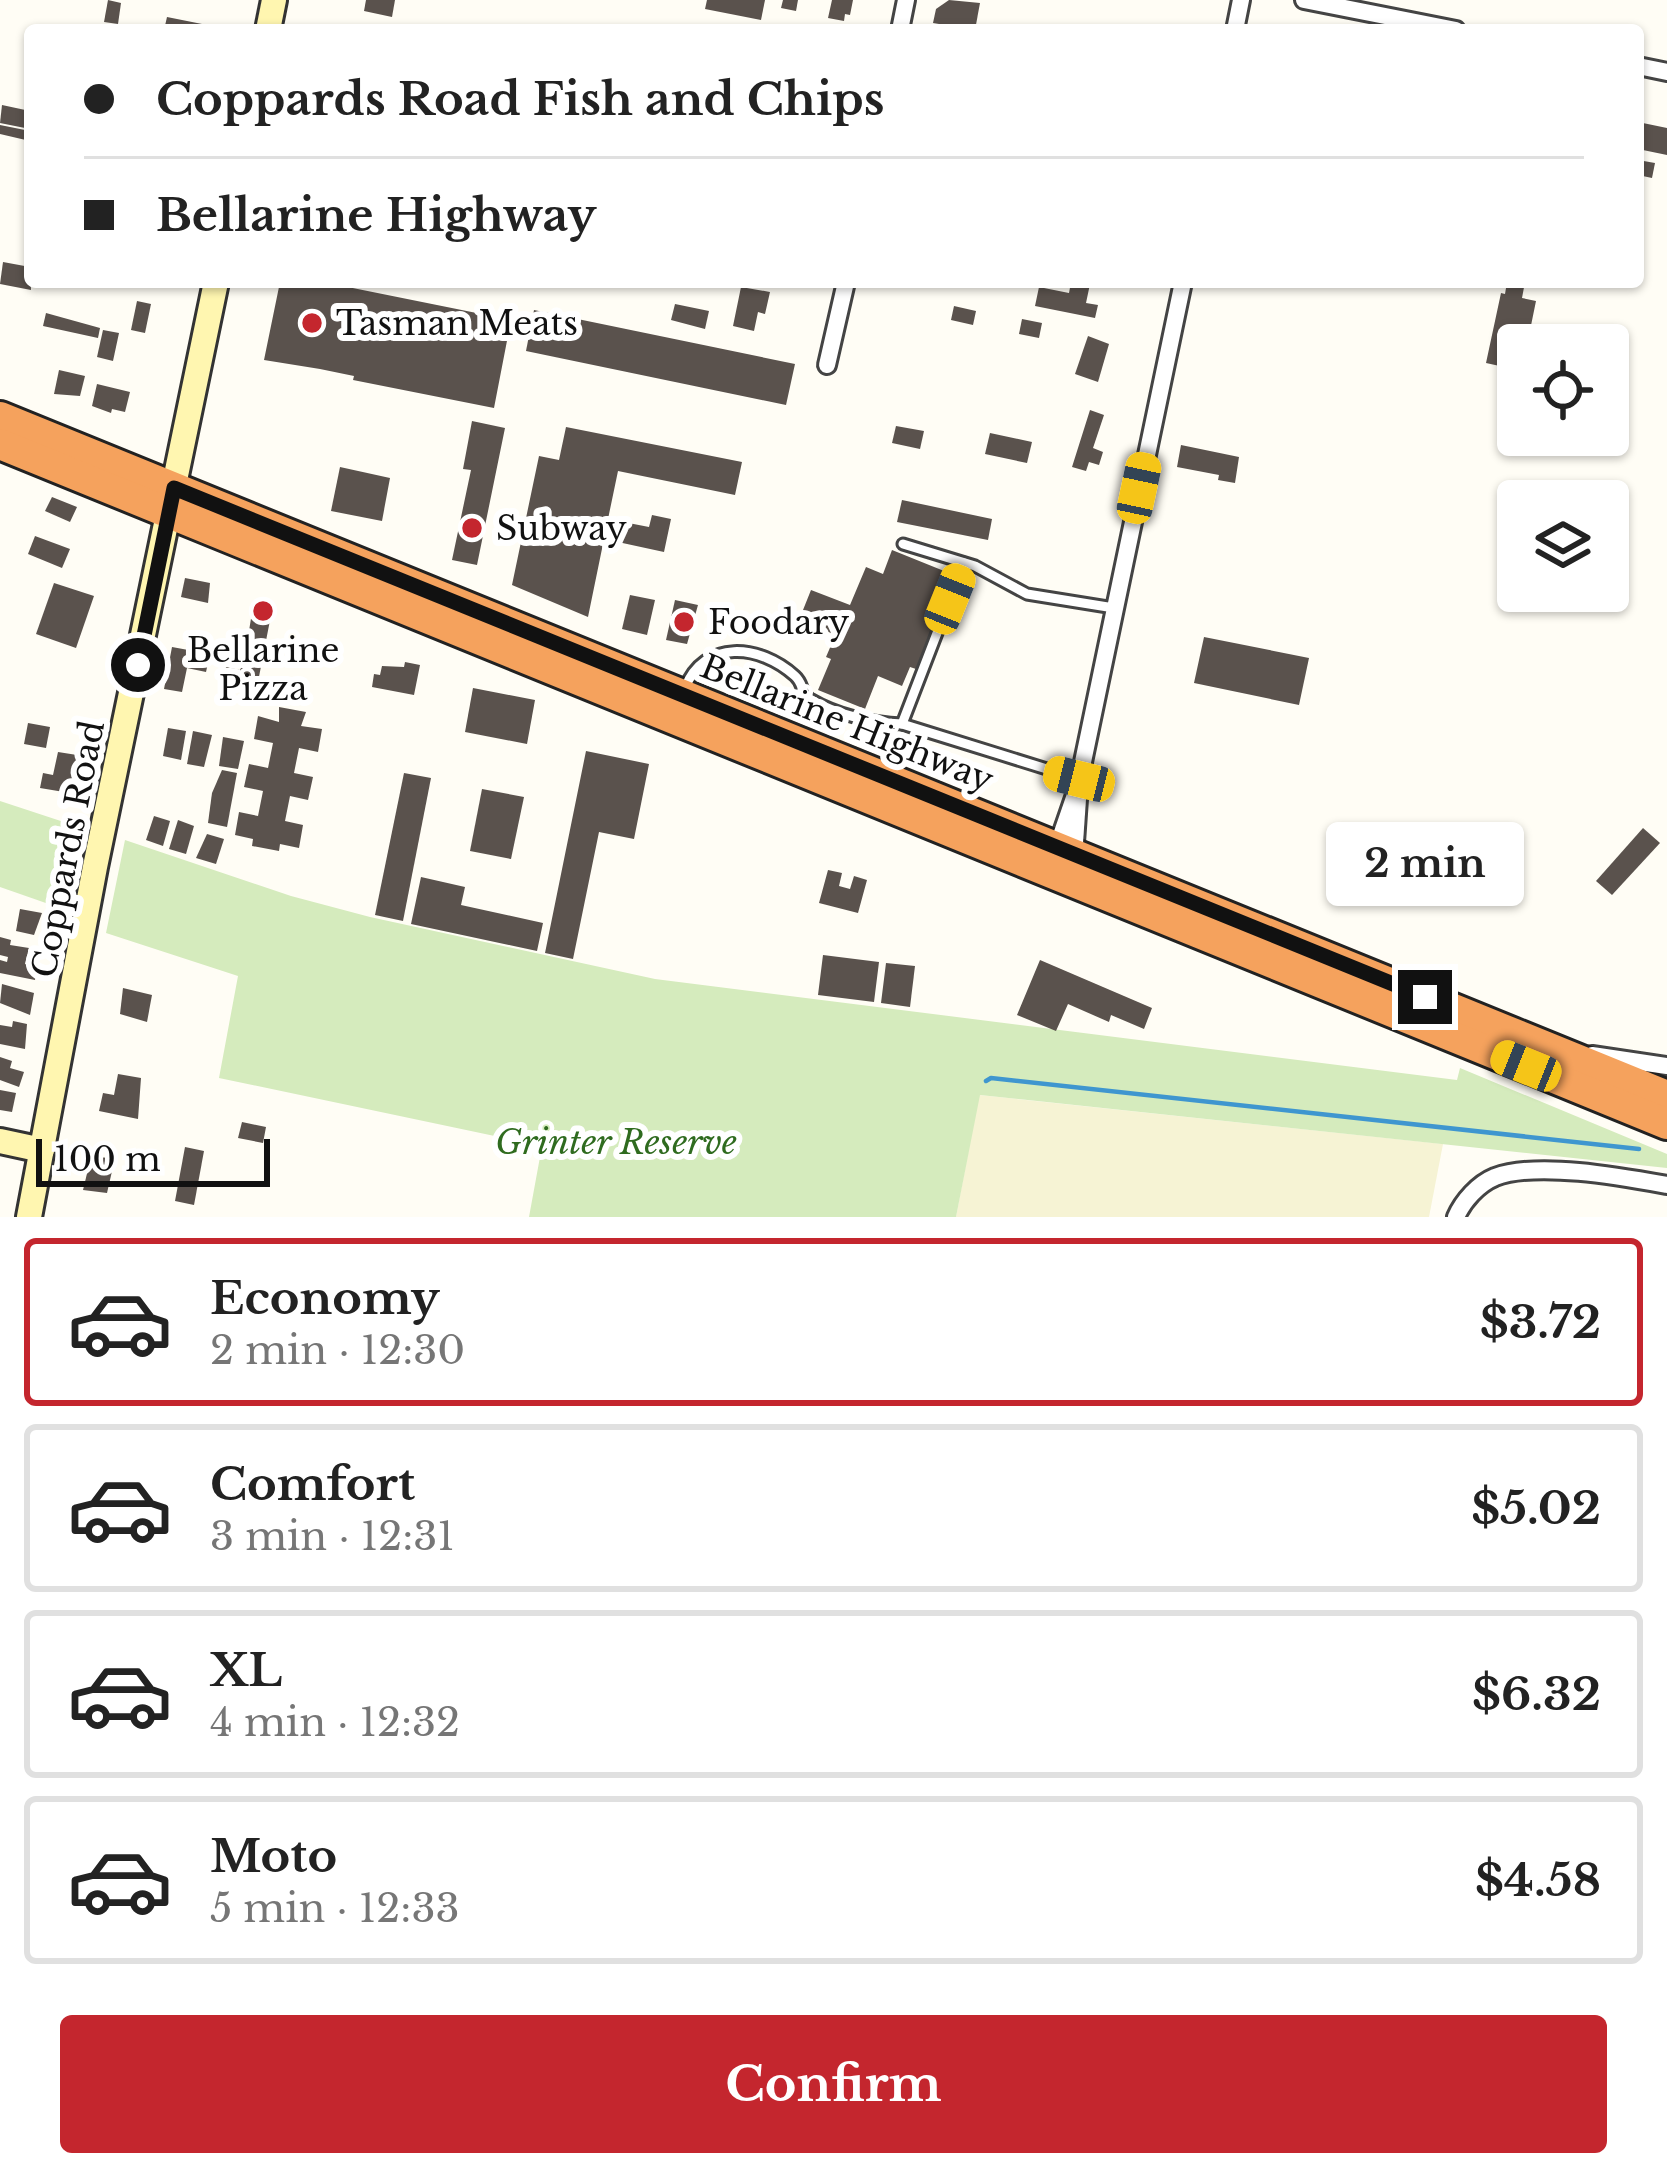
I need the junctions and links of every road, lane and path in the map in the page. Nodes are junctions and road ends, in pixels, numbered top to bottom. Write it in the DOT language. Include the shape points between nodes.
graph roads {
  1 [pos="1304,0"];
  2 [pos="1426,24"];
  3 [pos="215,288"];
  4 [pos="845,288"];
  5 [pos="1182,288"];
  6 [pos="827,365"];
  7 [pos="0,417"];
  8 [pos="0,444"];
  9 [pos="172,501"];
  10 [pos="903,544"];
  11 [pos="964,563"];
  12 [pos="1114,608"];
  13 [pos="682,696"];
  14 [pos="902,724"];
  15 [pos="1078,783"];
  16 [pos="1064,859"];
  17 [pos="1556,1050"];
  18 [pos="1667,1066"];
  19 [pos="1667,1096"];
  20 [pos="1613,1102"];
  21 [pos="1667,1124"];
  22 [pos="0,1142"];
  23 [pos="43,1150"];
  24 [pos="1667,1185"];
  25 [pos="29,1217"];
  26 [pos="1456,1217"];
  1 -- 2 [label="street"];
  3 -- 9 [label="street, Coppards Road"];
  4 -- 6 [label="street"];
  5 -- 12 [label="street"];
  7 -- 9 [label="highway, Bellarine Highway"];
  8 -- 9 [label="highway, Bellarine Highway"];
  9 -- 13 [label="highway, Bellarine Highway"];
  9 -- 16 [label="highway, Bellarine Highway"];
  9 -- 23 [label="street, Coppards Road"];
  10 -- 11 [label="lane"];
  11 -- 12 [label="lane" via="1027,594"];
  11 -- 14 [label="lane"];
  12 -- 15 [label="street"];
  13 -- 14 [label="lane" via="706,658 744,651 794,675 817,702 873,723"];
  13 -- 16 [label="highway, Bellarine Highway"];
  14 -- 15 [label="lane"];
  15 -- 16 [label="street"];
  16 -- 17 [label="highway, Bellarine Highway"];
  16 -- 20 [label="highway, Bellarine Highway"];
  17 -- 18 [label="street"];
  17 -- 19 [label="highway, Bellarine Highway"];
  19 -- 20 [label="highway"];
  20 -- 21 [label="highway, Bellarine Highway"];
  22 -- 23 [label="street"];
  23 -- 25 [label="street, Coppards Road"];
  24 -- 26 [label="street" via="1516,1172 1474,1191"];
}
